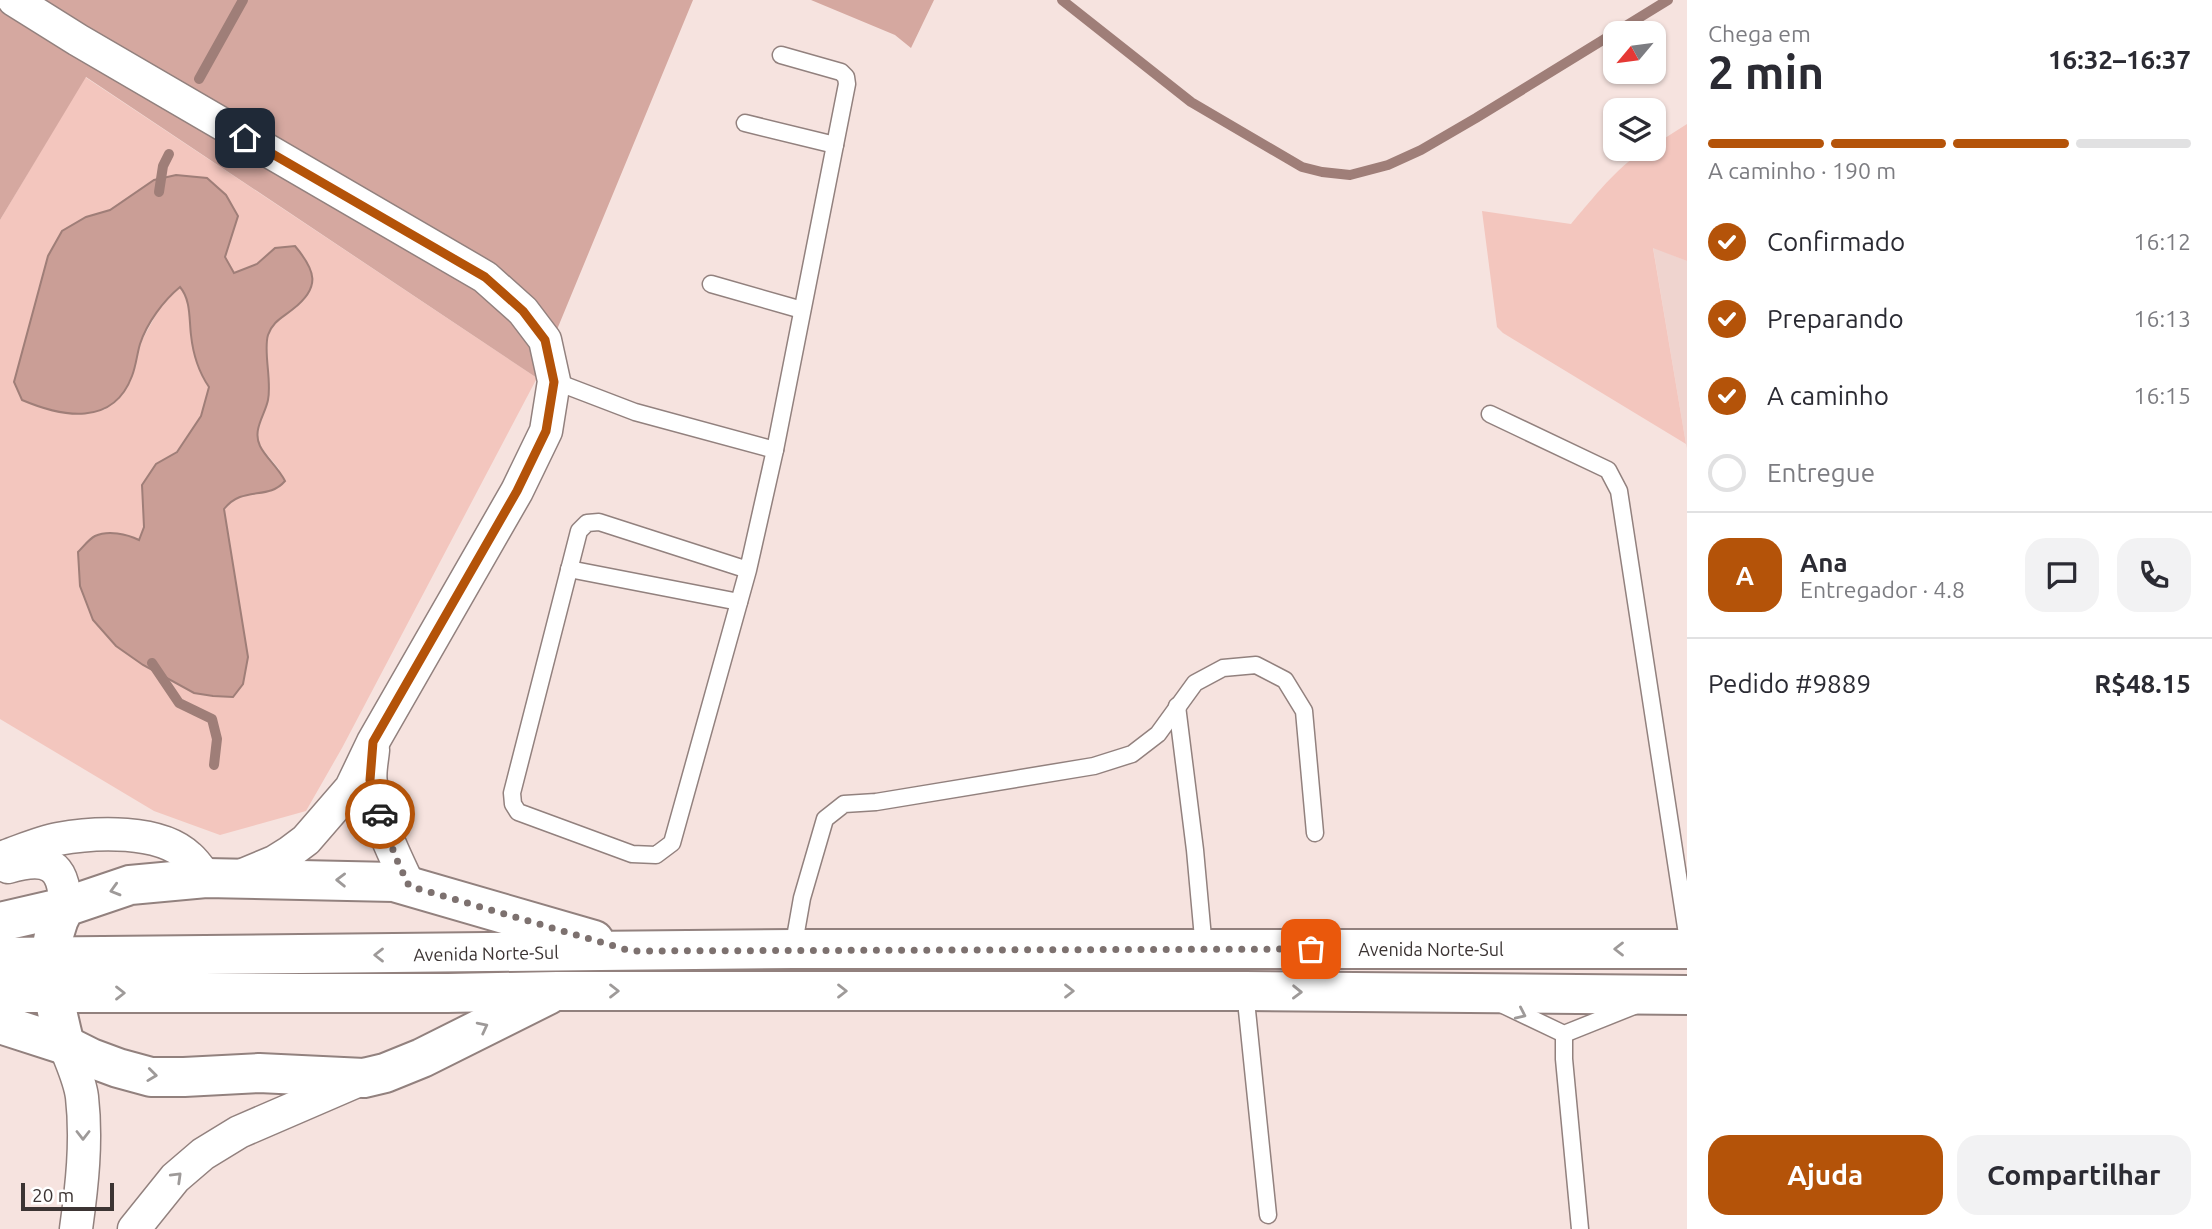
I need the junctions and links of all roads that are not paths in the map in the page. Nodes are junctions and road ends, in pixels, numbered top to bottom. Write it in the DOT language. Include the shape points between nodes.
graph roads {
  1 [pos="14,0"];
  2 [pos="781,55"];
  3 [pos="745,123"];
  4 [pos="835,145"];
  5 [pos="710,284"];
  6 [pos="802,310"];
  7 [pos="554,382"];
  8 [pos="1490,414"];
  9 [pos="775,450"];
  10 [pos="569,569"];
  11 [pos="748,570"];
  12 [pos="739,602"];
  13 [pos="1177,706"];
  14 [pos="373,742"];
  15 [pos="1315,833"];
  16 [pos="0,862"];
  17 [pos="0,869"];
  18 [pos="221,878"];
  19 [pos="409,886"];
  20 [pos="65,907"];
  21 [pos="0,922"];
  22 [pos="1687,934"];
  23 [pos="793,949"];
  24 [pos="1204,949"];
  25 [pos="1687,949"];
  26 [pos="631,951"];
  27 [pos="447,954"];
  28 [pos="0,957"];
  29 [pos="51,975"];
  30 [pos="557,991"];
  31 [pos="1245,991"];
  32 [pos="0,993"];
  33 [pos="448,993"];
  34 [pos="1478,994"];
  35 [pos="1675,995"];
  36 [pos="0,1024"];
  37 [pos="1564,1034"];
  38 [pos="65,1045"];
  39 [pos="422,1058"];
  40 [pos="364,1078"];
  41 [pos="1268,1215"];
  42 [pos="76,1229"];
  43 [pos="134,1229"];
  44 [pos="1580,1229"];
  1 -- 7 [label="street" via="485,277 523,311 545,340"];
  2 -- 4 [label="lane" via="846,77"];
  3 -- 4 [label="lane"];
  4 -- 6 [label="lane"];
  5 -- 6 [label="lane"];
  6 -- 9 [label="lane"];
  7 -- 9 [label="lane" via="635,412"];
  7 -- 14 [label="street" via="546,431 517,491"];
  8 -- 22 [label="lane" via="1608,470 1619,491"];
  9 -- 11 [label="lane"];
  10 -- 11 [label="lane" via="579,531 587,523 599,522"];
  10 -- 12 [label="lane"];
  10 -- 12 [label="lane" via="512,793 513,804 518,812 632,854 656,855 672,843"];
  11 -- 12 [label="lane"];
  13 -- 15 [label="lane" via="1195,683 1223,668 1256,665 1285,680 1304,711"];
  13 -- 23 [label="lane" via="1158,734 1132,754 1094,766 844,804 825,819"];
  13 -- 24 [label="lane"];
  14 -- 18 [label="street" via="351,788 306,840 274,862"];
  14 -- 19 [label="street" via="370,780 376,804"];
  16 -- 18 [label="street" via="55,839 110,833 173,845"];
  17 -- 20 [label="street" via="28,861 49,865 65,889"];
  19 -- 18 [label="main road, one-way" via="365,880"];
  18 -- 20 [label="main road, one-way" via="130,886"];
  19 -- 26 [label="main road"];
  19 -- 27 [label="main road" via="436,910 447,934"];
  20 -- 21 [label="main road"];
  20 -- 29 [label="main road" via="54,930"];
  23 -- 24 [label="main road, Avenida Norte-Sul"];
  23 -- 26 [label="main road, Avenida Norte-Sul"];
  25 -- 24 [label="main road, Avenida Norte-Sul, one-way"];
  26 -- 27 [label="main road, Avenida Norte-Sul"];
  27 -- 29 [label="main road, Avenida Norte-Sul, one-way"];
  27 -- 33 [label="main road"];
  28 -- 29 [label="main road, Avenida Norte-Sul"];
  29 -- 32 [label="main road, Avenida Norte-Sul"];
  29 -- 33 [label="main road, Avenida Norte-Sul, one-way"];
  29 -- 38 [label="main road"];
  30 -- 31 [label="main road, Avenida Norte-Sul, one-way"];
  30 -- 33 [label="main road, Avenida Norte-Sul"];
  39 -- 30 [label="main road, one-way"];
  31 -- 34 [label="main road, Avenida Norte-Sul, one-way"];
  31 -- 41 [label="lane"];
  33 -- 39 [label="main road" via="441,1031"];
  34 -- 35 [label="main road, Avenida Norte-Sul"];
  34 -- 37 [label="lane, one-way"];
  35 -- 37 [label="lane"];
  36 -- 38 [label="main road"];
  37 -- 44 [label="lane"];
  38 -- 40 [label="main road, one-way" via="151,1077 258,1073"];
  38 -- 42 [label="street, one-way" via="82,1095 82,1184"];
  39 -- 40 [label="main road"];
  43 -- 40 [label="street, one-way" via="175,1178 203,1154 239,1132"];
}
